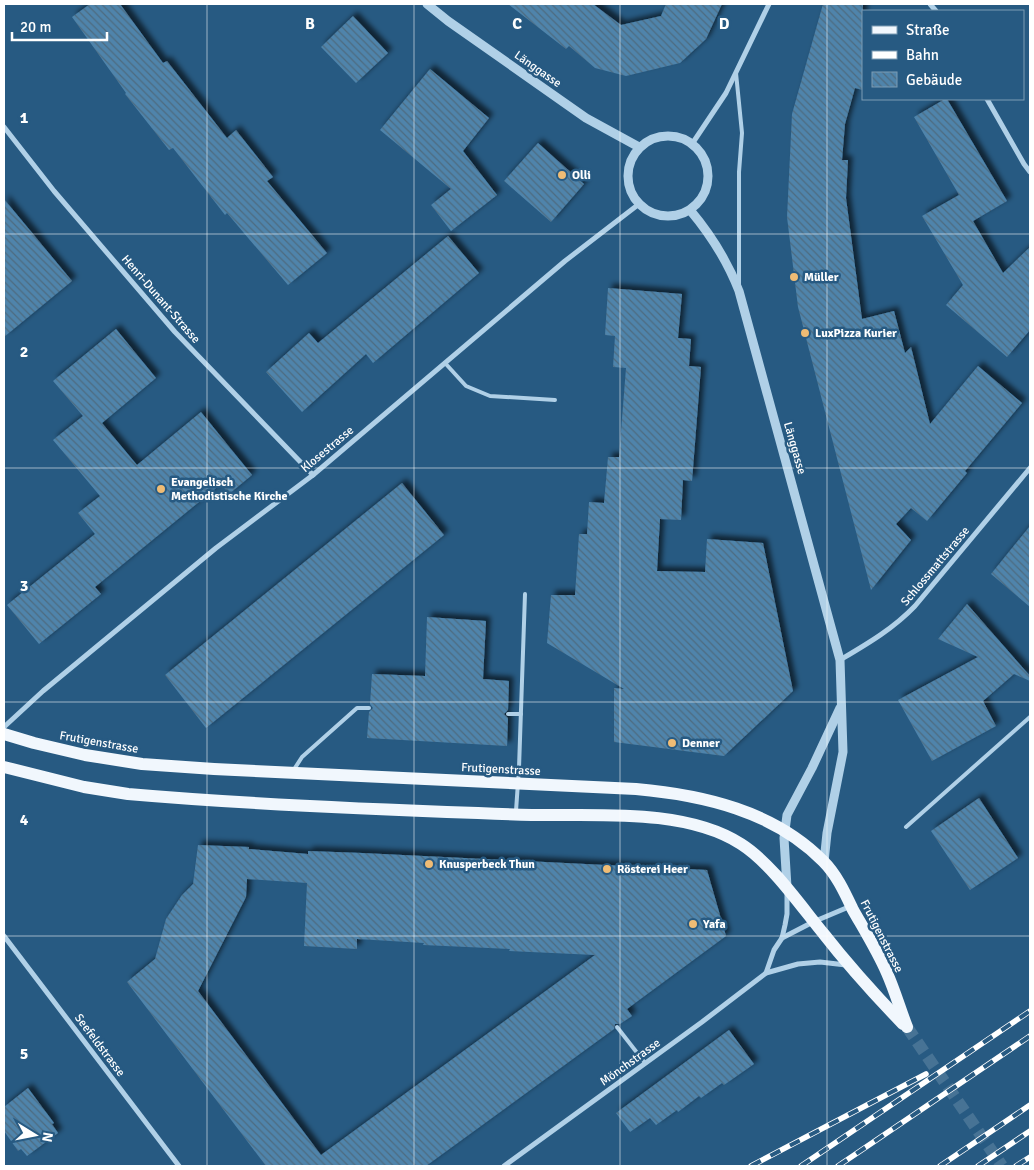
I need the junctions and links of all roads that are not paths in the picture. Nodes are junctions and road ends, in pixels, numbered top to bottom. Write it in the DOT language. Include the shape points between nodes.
graph roads {
  1 [pos="427,4"];
  2 [pos="769,4"];
  3 [pos="736,71"];
  4 [pos="989,100"];
  5 [pos="4,127"];
  6 [pos="692,144"];
  7 [pos="639,147"];
  8 [pos="1030,172"];
  9 [pos="639,204"];
  10 [pos="690,210"];
  11 [pos="739,291"];
  12 [pos="445,363"];
  13 [pos="555,400"];
  14 [pos="1030,468"];
  15 [pos="313,476"];
  16 [pos="525,594"];
  17 [pos="840,660"];
  18 [pos="841,705"];
  19 [pos="369,708"];
  20 [pos="508,714"];
  21 [pos="521,714"];
  22 [pos="1030,716"];
  23 [pos="4,727"];
  24 [pos="4,734"];
  25 [pos="4,767"];
  26 [pos="292,772"];
  27 [pos="518,784"];
  28 [pos="516,815"];
  29 [pos="906,827"];
  30 [pos="784,830"];
  31 [pos="824,862"];
  32 [pos="787,889"];
  33 [pos="852,906"];
  34 [pos="813,922"];
  35 [pos="4,936"];
  36 [pos="782,938"];
  37 [pos="849,966"];
  38 [pos="766,973"];
  39 [pos="617,1027"];
  40 [pos="645,1063"];
  41 [pos="179,1166"];
  42 [pos="504,1166"];
  1 -- 7 [label="street, Länggasse" via="586,118"];
  2 -- 3 [label="street"];
  3 -- 6 [label="street" via="726,93"];
  3 -- 11 [label="lane" via="742,133"];
  4 -- 8 [label="street"];
  5 -- 15 [label="street, Henri-Dunant-Strasse" via="54,191 175,332"];
  6 -- 7 [label="street" via="682,138 660,136"];
  6 -- 10 [label="street" via="701,153 708,177 706,190"];
  7 -- 9 [label="street" via="627,176 632,196"];
  9 -- 10 [label="street" via="658,215 680,215"];
  9 -- 12 [label="street, Klosestrasse" via="565,261"];
  10 -- 11 [label="street, Länggasse" via="723,255"];
  11 -- 17 [label="street, Länggasse"];
  12 -- 13 [label="lane" via="466,386 490,396"];
  12 -- 15 [label="street, Klosestrasse"];
  14 -- 17 [label="street, Schlossmattstrasse" via="910,612 878,637"];
  15 -- 23 [label="street, Klosestrasse" via="216,548"];
  16 -- 21 [label="lane"];
  17 -- 18 [label="street, Länggasse"];
  18 -- 30 [label="street, Länggasse" via="787,814"];
  18 -- 31 [label="street, Länggasse" via="843,752"];
  19 -- 26 [label="lane" via="357,708 302,757"];
  20 -- 21 [label="lane"];
  21 -- 27 [label="lane"];
  22 -- 29 [label="lane"];
  24 -- 26 [label="main road, Frutigenstrasse" via="43,746 118,761"];
  25 -- 28 [label="main road, Frutigenstrasse" via="84,788 128,794"];
  26 -- 27 [label="main road, Frutigenstrasse"];
  27 -- 28 [label="lane"];
  27 -- 30 [label="main road, Frutigenstrasse" via="670,792 718,802"];
  28 -- 32 [label="main road, Frutigenstrasse" via="628,816 697,825 742,844"];
  30 -- 31 [label="main road, Frutigenstrasse"];
  30 -- 32 [label="street, Länggasse"];
  31 -- 33 [label="main road, Frutigenstrasse"];
  32 -- 34 [label="main road, Frutigenstrasse"];
  32 -- 36 [label="street" via="788,914"];
  33 -- 34 [label="street"];
  33 -- 37 [label="main road, Frutigenstrasse" via="887,972 906,1027"];
  34 -- 36 [label="street"];
  34 -- 37 [label="main road, Frutigenstrasse"];
  35 -- 41 [label="street, Seefeldstrasse"];
  36 -- 38 [label="street"];
  37 -- 38 [label="street, Mönchstrasse" via="805,963"];
  38 -- 40 [label="street, Mönchstrasse"];
  39 -- 40 [label="lane"];
  40 -- 42 [label="street, Mönchstrasse"];
}
